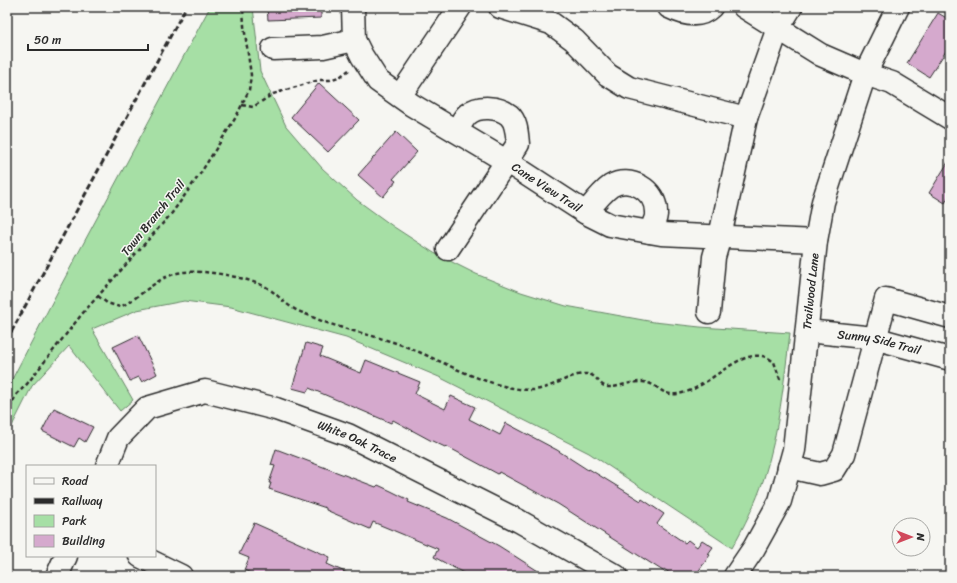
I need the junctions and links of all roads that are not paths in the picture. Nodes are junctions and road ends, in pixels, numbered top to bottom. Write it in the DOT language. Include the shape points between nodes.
graph roads {
  1 [pos="354,7"];
  2 [pos="460,7"];
  3 [pos="500,7"];
  4 [pos="669,7"];
  5 [pos="711,7"];
  6 [pos="744,7"];
  7 [pos="791,7"];
  8 [pos="898,7"];
  9 [pos="778,28"];
  10 [pos="346,42"];
  11 [pos="273,49"];
  12 [pos="865,74"];
  13 [pos="400,96"];
  14 [pos="746,118"];
  15 [pos="950,118"];
  16 [pos="456,131"];
  17 [pos="506,161"];
  18 [pos="586,213"];
  19 [pos="650,232"];
  20 [pos="720,236"];
  21 [pos="816,241"];
  22 [pos="448,249"];
  23 [pos="709,312"];
  24 [pos="950,316"];
  25 [pos="807,331"];
  26 [pos="874,338"];
  27 [pos="950,359"];
  28 [pos="107,465"];
  29 [pos="789,467"];
  30 [pos="66,557"];
  31 [pos="142,557"];
  32 [pos="57,576"];
  33 [pos="182,576"];
  34 [pos="616,576"];
  35 [pos="735,576"];
  1 -- 10 [label="street, Cane View Trail"];
  2 -- 13 [label="street"];
  3 -- 14 [label="street" via="552,22 574,40 608,75 629,88"];
  4 -- 5 [label="street" via="684,14 696,14"];
  6 -- 9 [label="street"];
  7 -- 9 [label="street"];
  8 -- 12 [label="street, Trailwood Lane"];
  9 -- 12 [label="street" via="821,55"];
  9 -- 14 [label="street"];
  10 -- 11 [label="street"];
  10 -- 13 [label="street, Cane View Trail" via="362,56 378,80"];
  12 -- 15 [label="street" via="892,83"];
  12 -- 21 [label="street, Trailwood Lane" via="823,202"];
  13 -- 16 [label="street, Cane View Trail"];
  14 -- 20 [label="street"];
  16 -- 17 [label="street, Cane View Trail"];
  16 -- 17 [label="street" via="468,113 481,108 494,109 510,116 516,128 518,144"];
  17 -- 18 [label="street, Cane View Trail"];
  17 -- 22 [label="street"];
  18 -- 19 [label="street, Cane View Trail" via="610,225"];
  18 -- 19 [label="street" via="602,193 613,185 626,183 643,186 652,196 657,212"];
  19 -- 20 [label="street, Cane View Trail"];
  20 -- 21 [label="street, Cane View Trail"];
  20 -- 23 [label="street" via="714,257"];
  21 -- 25 [label="street, Trailwood Lane"];
  24 -- 26 [label="street" via="886,299"];
  25 -- 26 [label="street, Sunny Side Trail"];
  25 -- 29 [label="street, Trailwood Lane" via="794,450"];
  26 -- 27 [label="street, Sunny Side Trail"];
  26 -- 29 [label="street" via="844,454 834,470 820,474"];
  28 -- 34 [label="street, White Oak Trace" via="118,438 147,408 205,392 276,409 348,435 519,520"];
  29 -- 35 [label="street, Trailwood Lane" via="780,501"];
  30 -- 32 [label="street"];
  31 -- 33 [label="street"];
}
